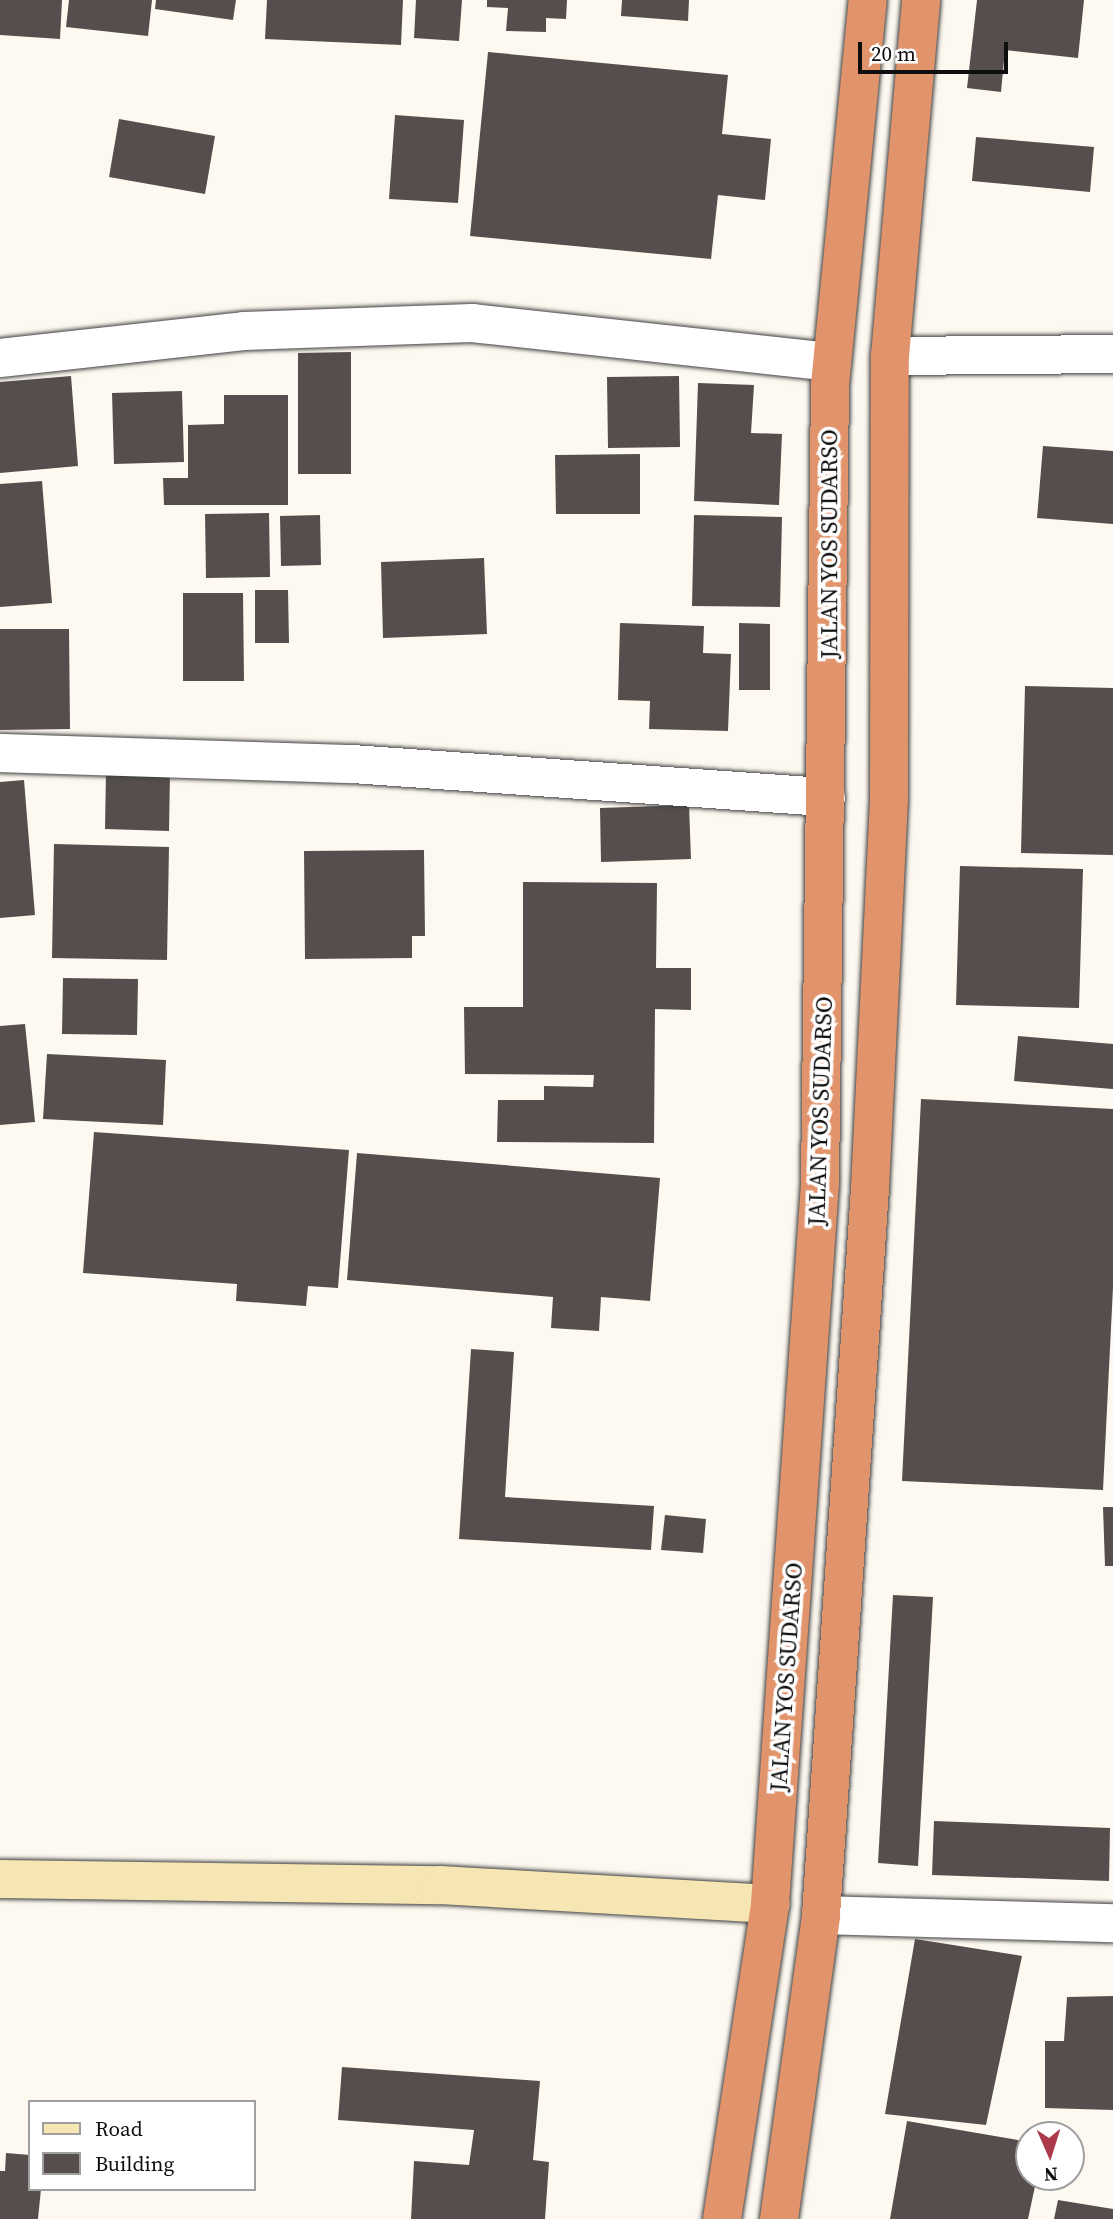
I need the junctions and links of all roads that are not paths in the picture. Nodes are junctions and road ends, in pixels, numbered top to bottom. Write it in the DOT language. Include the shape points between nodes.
graph roads {
  1 [pos="869,0"];
  2 [pos="921,0"];
  3 [pos="1113,354"];
  4 [pos="890,356"];
  5 [pos="0,358"];
  6 [pos="832,362"];
  7 [pos="0,754"];
  8 [pos="827,797"];
  9 [pos="0,1879"];
  10 [pos="771,1904"];
  11 [pos="821,1915"];
  12 [pos="1113,1923"];
  13 [pos="722,2219"];
  14 [pos="779,2219"];
  1 -- 6 [label="highway, JALAN YOS SUDARSO"];
  2 -- 4 [label="highway, JALAN YOS SUDARSO"];
  3 -- 4 [label="street"];
  4 -- 11 [label="highway, JALAN YOS SUDARSO" via="889,812 870,1188"];
  5 -- 6 [label="street" via="244,331 472,323"];
  6 -- 8 [label="highway, JALAN YOS SUDARSO"];
  7 -- 8 [label="street" via="352,764"];
  8 -- 10 [label="highway, JALAN YOS SUDARSO" via="820,1183"];
  9 -- 10 [label="main road" via="440,1885"];
  10 -- 13 [label="highway, JALAN YOS SUDARSO"];
  11 -- 12 [label="street"];
  11 -- 14 [label="highway, JALAN YOS SUDARSO"];
}
